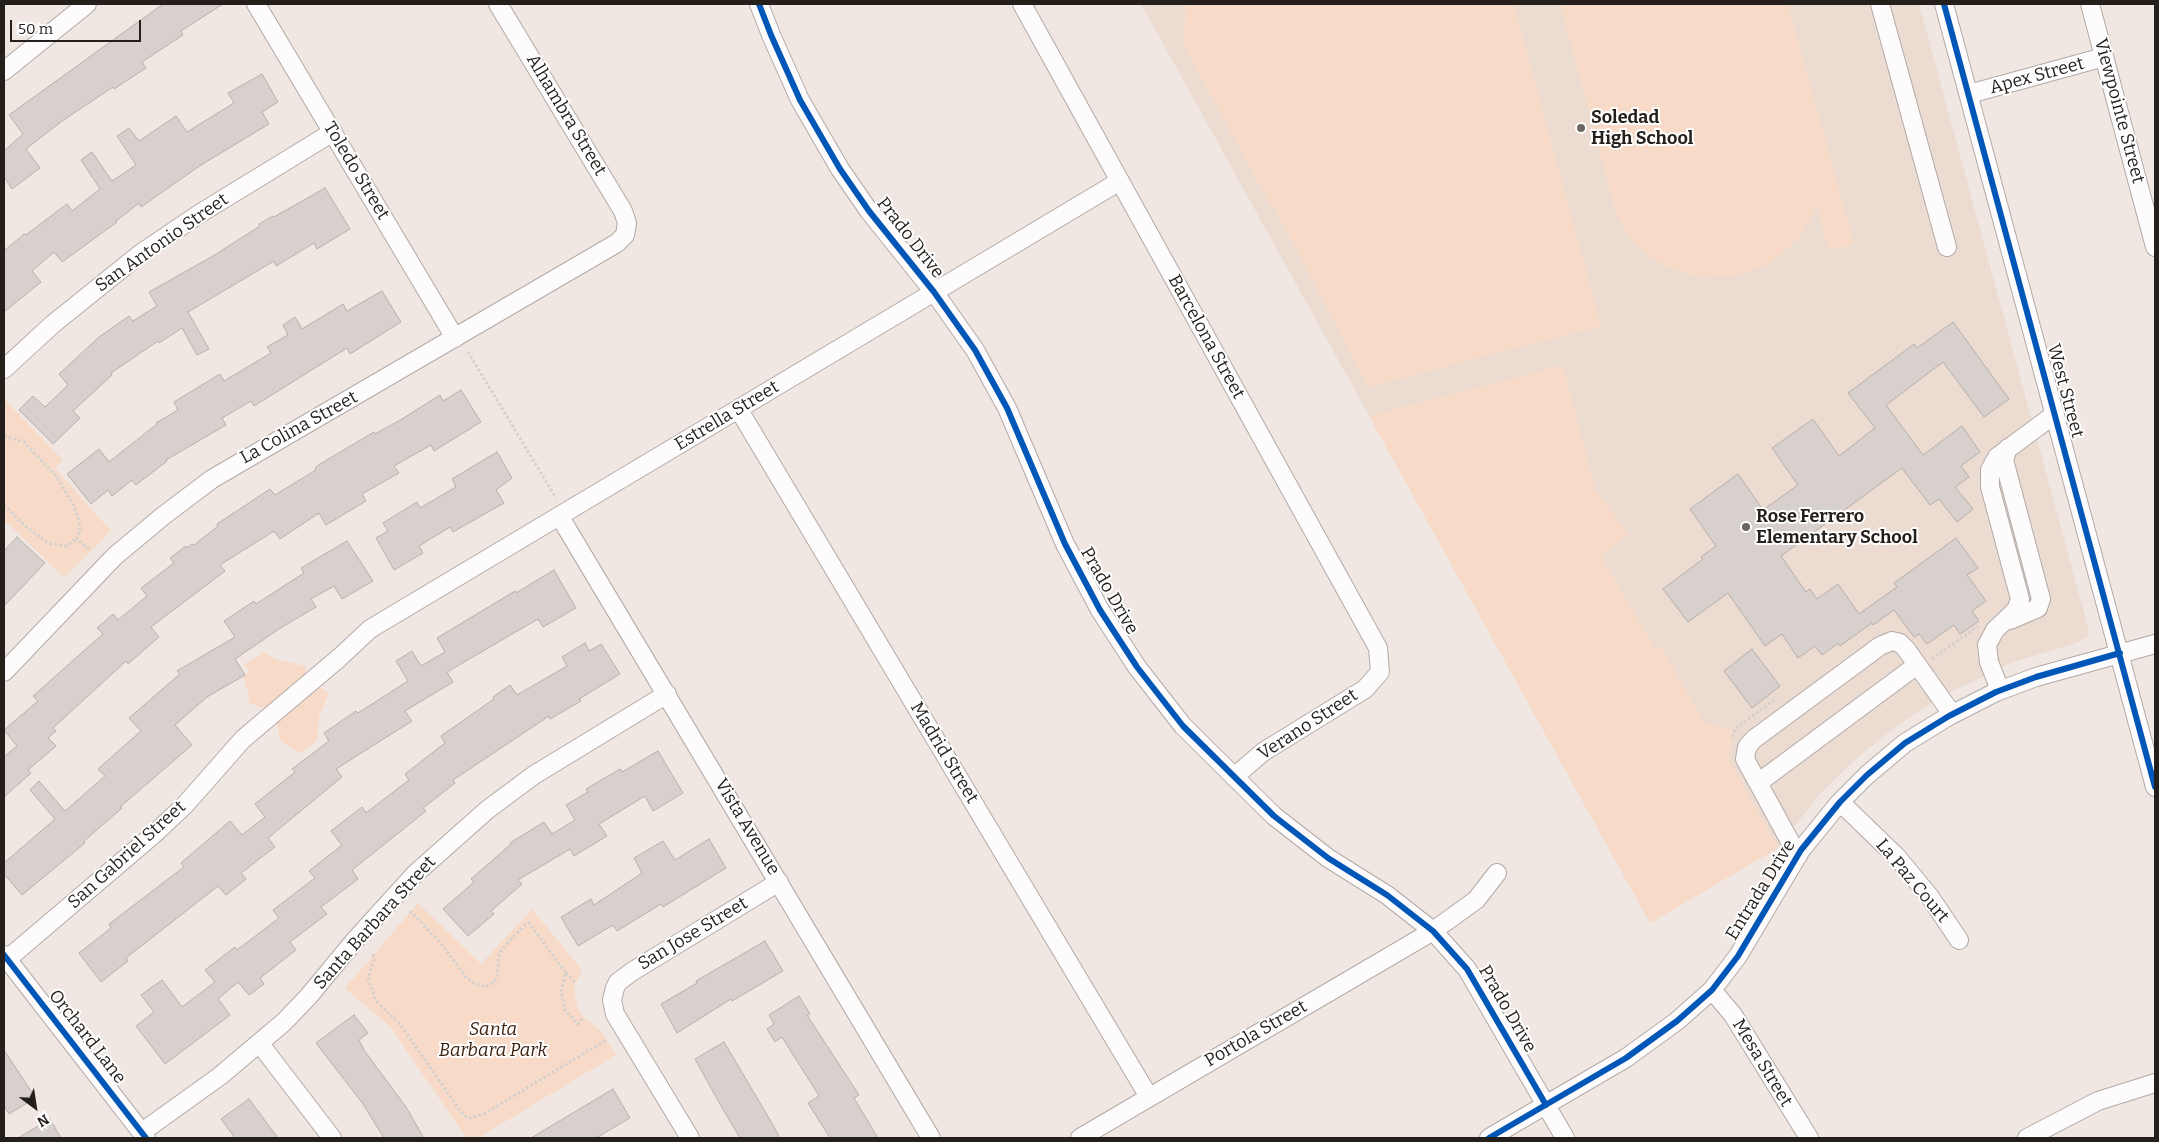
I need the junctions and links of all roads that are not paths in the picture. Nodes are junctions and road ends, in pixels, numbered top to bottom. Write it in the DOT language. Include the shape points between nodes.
graph roads {
  1 [pos="87,4"];
  2 [pos="256,4"];
  3 [pos="498,4"];
  4 [pos="759,4"];
  5 [pos="1022,4"];
  6 [pos="1880,4"];
  7 [pos="1944,4"];
  8 [pos="2090,4"];
  9 [pos="2104,58"];
  10 [pos="4,71"];
  11 [pos="1969,94"];
  12 [pos="333,132"];
  13 [pos="1120,182"];
  14 [pos="627,228"];
  15 [pos="1947,247"];
  16 [pos="2155,247"];
  17 [pos="934,292"];
  18 [pos="455,338"];
  19 [pos="4,369"];
  20 [pos="738,410"];
  21 [pos="2055,414"];
  22 [pos="560,517"];
  23 [pos="2155,644"];
  24 [pos="2120,654"];
  25 [pos="339,658"];
  26 [pos="1918,665"];
  27 [pos="4,672"];
  28 [pos="1380,672"];
  29 [pos="2000,690"];
  30 [pos="667,694"];
  31 [pos="1952,714"];
  32 [pos="1234,777"];
  33 [pos="1758,783"];
  34 [pos="2155,787"];
  35 [pos="1840,802"];
  36 [pos="1798,856"];
  37 [pos="1497,873"];
  38 [pos="779,882"];
  39 [pos="1433,931"];
  40 [pos="1959,940"];
  41 [pos="5,959"];
  42 [pos="1712,990"];
  43 [pos="260,1044"];
  44 [pos="2155,1083"];
  45 [pos="1149,1097"];
  46 [pos="1546,1104"];
  47 [pos="144,1135"];
  48 [pos="686,1137"];
  49 [pos="332,1138"];
  50 [pos="931,1138"];
  51 [pos="1080,1138"];
  52 [pos="1489,1138"];
  53 [pos="1565,1138"];
  54 [pos="1808,1138"];
  55 [pos="2027,1138"];
  1 -- 10 [label="street"];
  2 -- 12 [label="street, Toledo Street"];
  3 -- 14 [label="street, Alhambra Street" via="621,207"];
  4 -- 17 [label="street, Prado Drive" via="800,100 840,168 869,211"];
  5 -- 13 [label="street, Barcelona Street"];
  6 -- 15 [label="street"];
  7 -- 11 [label="street, West Street"];
  8 -- 9 [label="street, Viewpointe Street"];
  9 -- 11 [label="street, Apex Street"];
  9 -- 16 [label="street, Viewpointe Street"];
  11 -- 21 [label="street, West Street"];
  12 -- 18 [label="street, Toledo Street"];
  12 -- 19 [label="street, San Antonio Street" via="140,254 53,324"];
  13 -- 17 [label="street, Estrella Street"];
  13 -- 28 [label="street, Barcelona Street" via="1378,648"];
  14 -- 18 [label="street, La Colina Street" via="625,235 616,243"];
  17 -- 20 [label="street, Estrella Street"];
  17 -- 32 [label="street, Prado Drive" via="975,350 1007,408 1065,544 1100,610 1136,667 1183,726"];
  18 -- 27 [label="street, La Colina Street" via="236,463 189,496 105,566"];
  20 -- 22 [label="street, Estrella Street"];
  20 -- 45 [label="street, Madrid Street"];
  21 -- 24 [label="street, West Street"];
  21 -- 29 [label="street" via="2008,448 1993,463 1990,478 2020,599 2016,610 1986,645"];
  22 -- 25 [label="street, Estrella Street" via="370,629"];
  22 -- 30 [label="street, Vista Avenue"];
  23 -- 24 [label="street, Entrada Drive"];
  24 -- 29 [label="street, Entrada Drive"];
  24 -- 34 [label="street, West Street"];
  25 -- 41 [label="street, San Gabriel Street" via="243,739 197,792 153,835"];
  26 -- 31 [label="street"];
  26 -- 33 [label="street"];
  26 -- 33 [label="street" via="1903,646 1892,641 1864,657 1750,743 1745,759"];
  28 -- 32 [label="street, Verano Street" via="1365,689 1263,752"];
  29 -- 31 [label="street, Entrada Drive"];
  30 -- 38 [label="street, Vista Avenue"];
  30 -- 43 [label="street, Santa Barbara Street" via="534,775 487,810 415,874 308,997"];
  31 -- 35 [label="street, Entrada Drive" via="1905,743"];
  32 -- 39 [label="street, Prado Drive" via="1274,816 1328,858 1387,895"];
  33 -- 36 [label="street"];
  35 -- 36 [label="street, Entrada Drive"];
  35 -- 40 [label="street, La Paz Court" via="1897,857"];
  36 -- 42 [label="street, Entrada Drive" via="1738,956"];
  37 -- 39 [label="street, Portola Street" via="1476,900"];
  38 -- 48 [label="street, San Jose Street" via="633,970 618,982 613,993 615,1014"];
  38 -- 50 [label="street, Vista Avenue"];
  39 -- 45 [label="street, Portola Street"];
  39 -- 46 [label="street, Prado Drive" via="1467,969"];
  41 -- 47 [label="street, Orchard Lane"];
  42 -- 46 [label="street, Entrada Drive" via="1677,1021 1626,1058"];
  42 -- 54 [label="street, Mesa Street" via="1734,1015"];
  43 -- 47 [label="street, Santa Barbara Street"];
  43 -- 49 [label="street"];
  44 -- 55 [label="street" via="2098,1100"];
  45 -- 51 [label="street, Portola Street"];
  46 -- 52 [label="street, Entrada Drive"];
  46 -- 53 [label="street, Prado Drive"];
}
